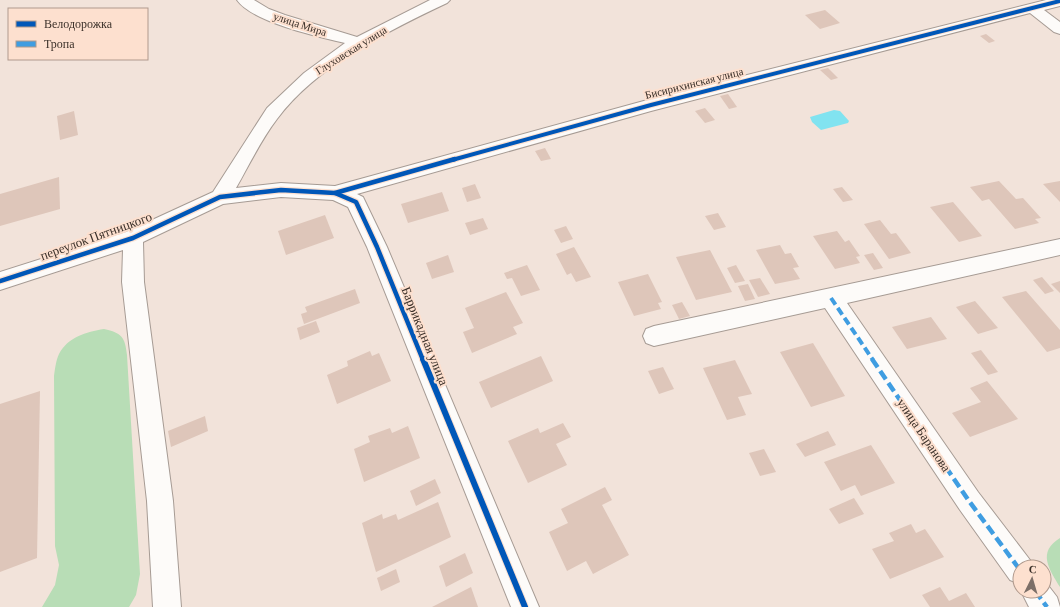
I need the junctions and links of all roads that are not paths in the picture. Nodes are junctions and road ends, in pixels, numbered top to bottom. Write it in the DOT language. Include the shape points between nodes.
graph roads {
  1 [pos="245,0"];
  2 [pos="442,0"];
  3 [pos="1060,1"];
  4 [pos="1035,5"];
  5 [pos="1060,29"];
  6 [pos="359,42"];
  7 [pos="335,193"];
  8 [pos="220,197"];
  9 [pos="133,238"];
  10 [pos="1060,247"];
  11 [pos="0,281"];
  12 [pos="831,298"];
  13 [pos="654,336"];
  14 [pos="1012,559"];
  15 [pos="167,607"];
  16 [pos="525,607"];
  1 -- 6 [label="street, улица Мира" via="265,13"];
  2 -- 6 [label="street, Глуховская улица"];
  3 -- 4 [label="street, Бисирихинская улица"];
  4 -- 5 [label="street"];
  4 -- 7 [label="street, Бисирихинская улица" via="651,105"];
  6 -- 8 [label="street, Глуховская улица" via="297,86 272,113"];
  7 -- 8 [label="street, Баррикадная улица" via="281,190"];
  7 -- 16 [label="street, Баррикадная улица" via="356,202 377,247"];
  8 -- 9 [label="street, переулок Пятницкого"];
  9 -- 11 [label="street, переулок Пятницкого"];
  9 -- 15 [label="street" via="132,282 160,501"];
  10 -- 12 [label="street"];
  12 -- 13 [label="street"];
  12 -- 14 [label="street, улица Баранова" via="969,501"];
}
